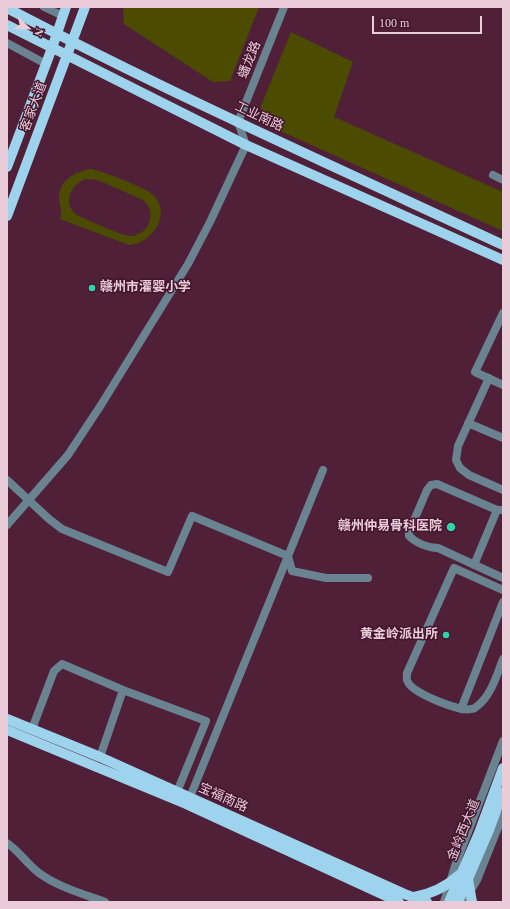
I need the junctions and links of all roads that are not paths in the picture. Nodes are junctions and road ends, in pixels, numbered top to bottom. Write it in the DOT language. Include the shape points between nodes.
graph roads {
  1 [pos="44,7"];
  2 [pos="85,7"];
  3 [pos="284,7"];
  4 [pos="7,8"];
  5 [pos="65,12"];
  6 [pos="7,25"];
  7 [pos="57,34"];
  8 [pos="72,41"];
  9 [pos="7,43"];
  10 [pos="52,48"];
  11 [pos="67,56"];
  12 [pos="46,64"];
  13 [pos="238,122"];
  14 [pos="246,145"];
  15 [pos="7,167"];
  16 [pos="493,175"];
  17 [pos="503,180"];
  18 [pos="7,216"];
  19 [pos="503,245"];
  20 [pos="503,260"];
  21 [pos="503,313"];
  22 [pos="489,378"];
  23 [pos="503,385"];
  24 [pos="468,423"];
  25 [pos="503,438"];
  26 [pos="323,470"];
  27 [pos="7,480"];
  28 [pos="503,490"];
  29 [pos="29,501"];
  30 [pos="500,510"];
  31 [pos="7,525"];
  32 [pos="288,556"];
  33 [pos="474,565"];
  34 [pos="368,578"];
  35 [pos="503,578"];
  36 [pos="503,590"];
  37 [pos="503,602"];
  38 [pos="503,659"];
  39 [pos="123,690"];
  40 [pos="461,709"];
  41 [pos="7,719"];
  42 [pos="32,729"];
  43 [pos="7,730"];
  44 [pos="503,741"];
  45 [pos="100,757"];
  46 [pos="503,768"];
  47 [pos="177,792"];
  48 [pos="503,792"];
  49 [pos="188,801"];
  50 [pos="503,814"];
  51 [pos="7,843"];
  52 [pos="464,876"];
  53 [pos="450,883"];
  54 [pos="414,897"];
  55 [pos="471,897"];
  56 [pos="105,902"];
  57 [pos="399,902"];
  58 [pos="427,902"];
  59 [pos="444,902"];
  60 [pos="450,902"];
  61 [pos="458,902"];
  62 [pos="464,902"];
  1 -- 5 [label="street"];
  2 -- 8 [label="main road, 客家大道"];
  3 -- 13 [label="street, 蟠龙路"];
  4 -- 7 [label="main road, 工业南路"];
  5 -- 7 [label="main road, 客家大道"];
  6 -- 10 [label="main road"];
  7 -- 8 [label="main road, 工业南路"];
  7 -- 10 [label="main road, 客家大道"];
  8 -- 11 [label="main road, 客家大道"];
  8 -- 13 [label="main road, 工业南路"];
  9 -- 12 [label="street"];
  10 -- 11 [label="main road"];
  10 -- 12 [label="main road, 客家大道"];
  11 -- 14 [label="main road"];
  11 -- 18 [label="main road, 客家大道"];
  12 -- 15 [label="main road, 客家大道"];
  13 -- 14 [label="street"];
  13 -- 19 [label="main road, 工业南路"];
  14 -- 20 [label="main road"];
  14 -- 29 [label="street" via="188,264 68,455"];
  16 -- 17 [label="street"];
  21 -- 22 [label="street" via="475,372"];
  22 -- 23 [label="street"];
  22 -- 24 [label="street"];
  24 -- 25 [label="street"];
  24 -- 28 [label="street" via="458,446 456,460 460,468 469,475"];
  26 -- 32 [label="street"];
  27 -- 29 [label="street"];
  29 -- 31 [label="street"];
  29 -- 32 [label="street" via="62,529 168,572 192,516"];
  30 -- 33 [label="street"];
  30 -- 33 [label="street" via="437,484 431,485 427,490 409,536 414,541 438,548"];
  32 -- 34 [label="street" via="292,571 326,578"];
  32 -- 49 [label="street"];
  33 -- 35 [label="street"];
  36 -- 40 [label="street" via="454,568 407,673 407,681 412,688 424,696"];
  37 -- 40 [label="street"];
  38 -- 40 [label="street" via="484,699 470,710"];
  39 -- 42 [label="street" via="62,664 54,670"];
  39 -- 45 [label="street"];
  39 -- 47 [label="street" via="206,721"];
  41 -- 42 [label="main road, 宝福南路"];
  42 -- 45 [label="main road, 宝福南路"];
  43 -- 49 [label="main road, 宝福南路"];
  44 -- 53 [label="street"];
  45 -- 47 [label="main road, 宝福南路"];
  46 -- 52 [label="main road, 金岭西大道"];
  47 -- 49 [label="main road, 宝福南路"];
  48 -- 52 [label="main road, 金岭西大道" via="489,830"];
  49 -- 54 [label="main road, 宝福南路"];
  49 -- 57 [label="main road, 宝福南路"];
  50 -- 55 [label="street"];
  51 -- 56 [label="street" via="39,874 58,885"];
  52 -- 53 [label="main road"];
  52 -- 55 [label="main road"];
  52 -- 60 [label="main road, 金岭西大道"];
  52 -- 61 [label="main road, 金岭西大道"];
  53 -- 54 [label="main road" via="434,892"];
  53 -- 59 [label="street"];
  54 -- 58 [label="main road, 宝福南路"];
  55 -- 62 [label="street"];
}
